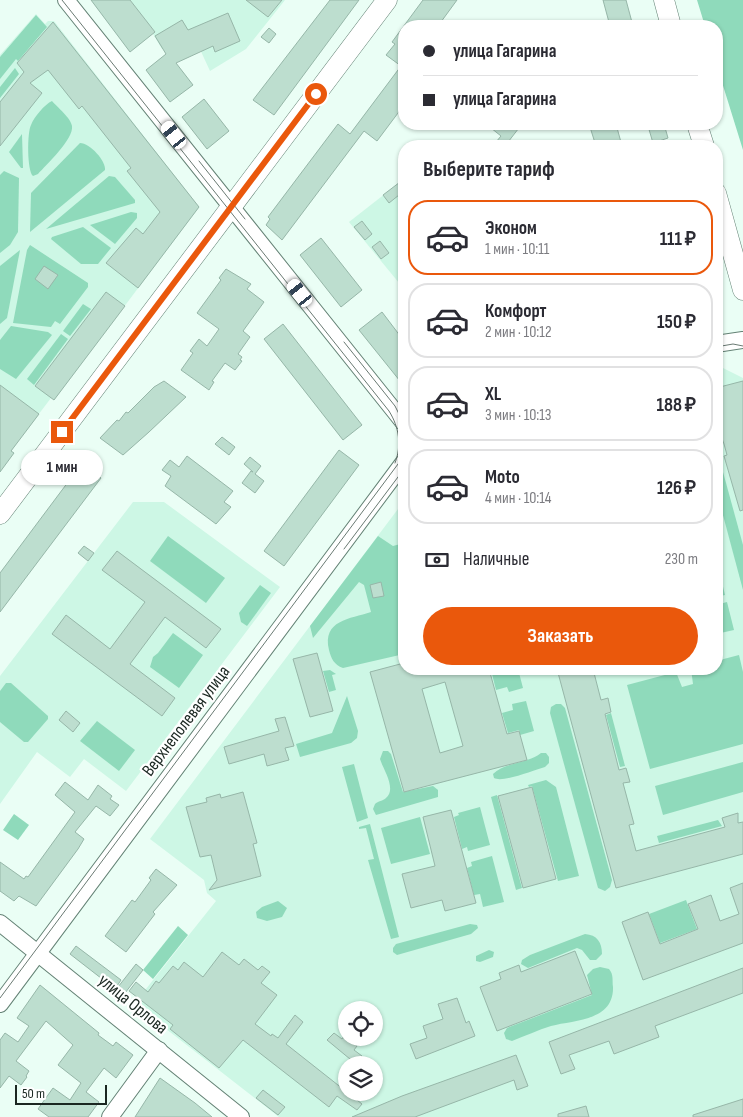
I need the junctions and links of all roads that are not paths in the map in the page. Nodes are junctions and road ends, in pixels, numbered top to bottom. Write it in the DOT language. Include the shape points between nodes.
graph roads {
  1 [pos="66,0"];
  2 [pos="387,0"];
  3 [pos="664,0"];
  4 [pos="669,20"];
  5 [pos="231,208"];
  6 [pos="723,217"];
  7 [pos="743,290"];
  8 [pos="743,340"];
  9 [pos="723,343"];
  10 [pos="398,416"];
  11 [pos="398,470"];
  12 [pos="0,514"];
  13 [pos="0,923"];
  14 [pos="38,953"];
  15 [pos="0,1004"];
  16 [pos="159,1050"];
  17 [pos="110,1117"];
  18 [pos="241,1117"];
  1 -- 5 [label="street"];
  2 -- 5 [label="main road"];
  3 -- 4 [label="main road"];
  5 -- 10 [label="street"];
  5 -- 12 [label="main road"];
  6 -- 7 [label="main road"];
  8 -- 9 [label="street"];
  11 -- 14 [label="street, Верхнеполевая улица"];
  13 -- 14 [label="street, улица Орлова"];
  14 -- 15 [label="street, Верхнеполевая улица"];
  14 -- 16 [label="street, улица Орлова"];
  16 -- 17 [label="street"];
  16 -- 18 [label="street, улица Орлова"];
}
